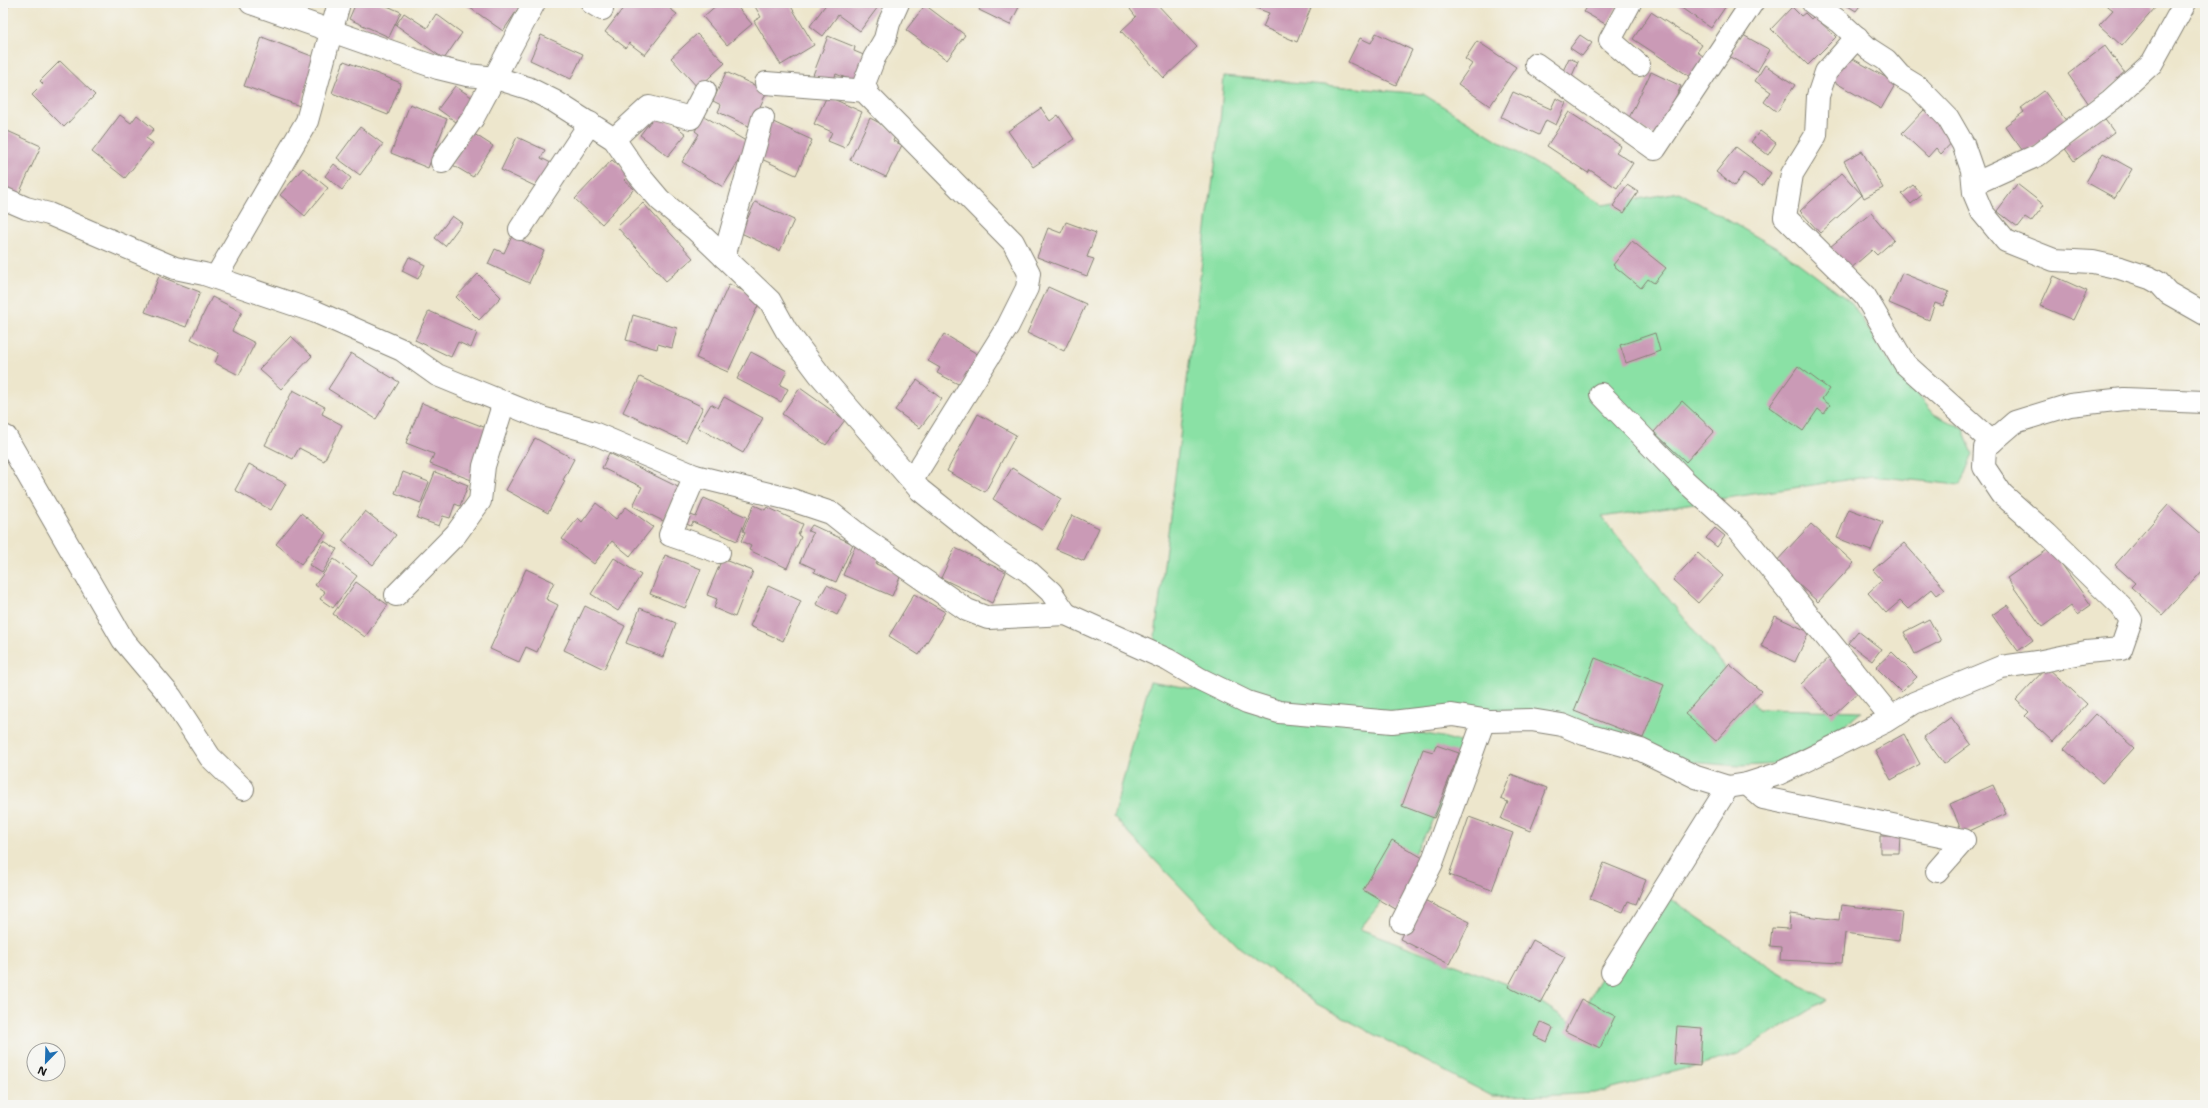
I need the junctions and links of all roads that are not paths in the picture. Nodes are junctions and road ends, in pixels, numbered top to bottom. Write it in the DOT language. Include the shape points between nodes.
graph roads {
  1 [pos="250,3"];
  2 [pos="339,3"];
  3 [pos="534,3"];
  4 [pos="898,3"];
  5 [pos="1630,3"];
  6 [pos="1752,3"];
  7 [pos="1813,3"];
  8 [pos="2185,3"];
  9 [pos="333,31"];
  10 [pos="1856,37"];
  11 [pos="1536,64"];
  12 [pos="1639,65"];
  13 [pos="496,78"];
  14 [pos="766,84"];
  15 [pos="705,91"];
  16 [pos="867,91"];
  17 [pos="763,118"];
  18 [pos="590,123"];
  19 [pos="614,139"];
  20 [pos="442,162"];
  21 [pos="1974,184"];
  22 [pos="6,204"];
  23 [pos="520,228"];
  24 [pos="724,257"];
  25 [pos="216,277"];
  26 [pos="2204,312"];
  27 [pos="1601,394"];
  28 [pos="504,402"];
  29 [pos="2205,402"];
  30 [pos="3,436"];
  31 [pos="1992,442"];
  32 [pos="695,476"];
  33 [pos="912,480"];
  34 [pos="719,552"];
  35 [pos="396,595"];
  36 [pos="1066,614"];
  37 [pos="1892,717"];
  38 [pos="1484,720"];
  39 [pos="1738,785"];
  40 [pos="243,790"];
  41 [pos="1937,871"];
  42 [pos="1402,922"];
  43 [pos="1612,972"];
  1 -- 9 [label="street"];
  2 -- 9 [label="street"];
  3 -- 13 [label="street"];
  4 -- 16 [label="street" via="864,84"];
  5 -- 12 [label="street" via="1610,40"];
  6 -- 11 [label="street" via="1655,149"];
  7 -- 10 [label="street"];
  8 -- 21 [label="street" via="2152,63 2111,100 2038,155"];
  9 -- 13 [label="street" via="438,68"];
  9 -- 25 [label="street" via="308,121"];
  10 -- 21 [label="street" via="1886,60 1900,76 1918,87 1948,118 1963,144"];
  10 -- 31 [label="street" via="1826,72 1818,96 1816,135 1792,174 1785,217 1866,296 1905,364"];
  13 -- 18 [label="street" via="554,100"];
  13 -- 20 [label="street" via="473,118"];
  14 -- 16 [label="street"];
  15 -- 19 [label="street" via="691,118 649,107"];
  16 -- 33 [label="street" via="868,95 1013,242 1029,273 1027,288 1008,326"];
  17 -- 24 [label="street"];
  18 -- 19 [label="street"];
  18 -- 23 [label="street"];
  19 -- 24 [label="street" via="660,200"];
  21 -- 26 [label="street" via="1974,193 1982,212 2006,241 2054,260 2093,262 2150,278 2168,293"];
  22 -- 25 [label="street" via="49,214 175,268"];
  24 -- 33 [label="street" via="770,301 786,330 820,375"];
  25 -- 28 [label="street" via="316,312 364,332 402,350 437,375"];
  27 -- 37 [label="street" via="1685,481 1739,530"];
  28 -- 32 [label="street" via="542,418 591,432"];
  28 -- 35 [label="street" via="484,466 480,501 456,534"];
  29 -- 31 [label="street" via="2124,399 2070,405 2015,422"];
  30 -- 40 [label="street" via="6,437 123,640 171,697 210,757"];
  31 -- 37 [label="street" via="1985,448 1984,467 2002,494 2121,606 2131,620 2121,649 2086,652 2001,667 1914,703"];
  32 -- 34 [label="street" via="670,535"];
  32 -- 36 [label="street" via="789,499 831,513 967,610 988,618"];
  33 -- 36 [label="street" via="939,506 1028,571 1051,592"];
  36 -- 38 [label="street" via="1158,655 1200,680 1247,702 1279,712 1392,722 1452,715"];
  37 -- 39 [label="street" via="1778,774"];
  38 -- 39 [label="street" via="1532,720 1562,725 1641,750 1696,777"];
  38 -- 42 [label="street" via="1432,864"];
  39 -- 41 [label="street" via="1763,798 1964,840"];
  39 -- 43 [label="street"];
}
